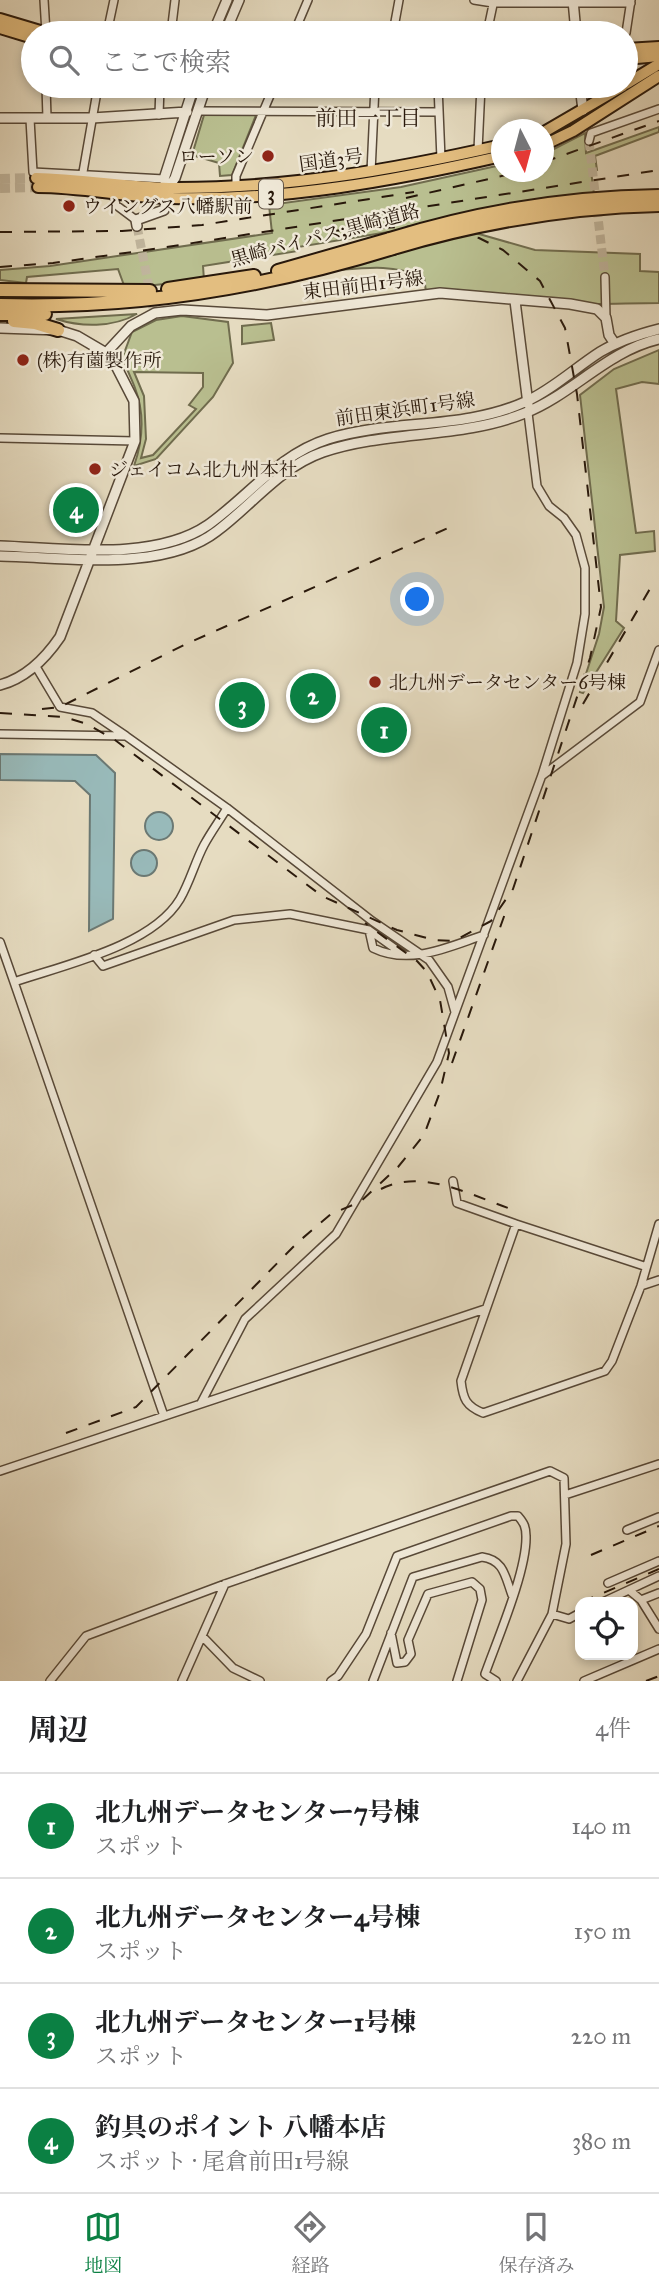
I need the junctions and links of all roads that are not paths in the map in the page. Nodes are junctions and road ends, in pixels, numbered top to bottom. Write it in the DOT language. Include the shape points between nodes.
graph roads {
  1 [pos="44,0"];
  2 [pos="114,0"];
  3 [pos="174,0"];
  4 [pos="227,0"];
  5 [pos="239,0"];
  6 [pos="309,0"];
  7 [pos="399,0"];
  8 [pos="474,0"];
  9 [pos="631,1"];
  10 [pos="493,2"];
  11 [pos="573,2"];
  12 [pos="0,19"];
  13 [pos="45,21"];
  14 [pos="110,21"];
  15 [pos="172,21"];
  16 [pos="218,21"];
  17 [pos="230,21"];
  18 [pos="300,21"];
  19 [pos="395,21"];
  20 [pos="489,21"];
  21 [pos="575,21"];
  22 [pos="628,21"];
  23 [pos="21,25"];
  24 [pos="0,28"];
  25 [pos="21,34"];
  26 [pos="659,47"];
  27 [pos="638,48"];
  28 [pos="659,56"];
  29 [pos="638,58"];
  30 [pos="659,64"];
  31 [pos="659,76"];
  32 [pos="638,77"];
  33 [pos="638,89"];
  34 [pos="46,98"];
  35 [pos="96,98"];
  36 [pos="160,98"];
  37 [pos="190,98"];
  38 [pos="202,98"];
  39 [pos="269,98"];
  40 [pos="375,98"];
  41 [pos="438,98"];
  42 [pos="480,98"];
  43 [pos="582,98"];
  44 [pos="603,98"];
  45 [pos="625,98"];
  46 [pos="659,109"];
  47 [pos="583,110"];
  48 [pos="198,111"];
  49 [pos="185,112"];
  50 [pos="264,112"];
  51 [pos="374,112"];
  52 [pos="439,112"];
  53 [pos="159,115"];
  54 [pos="0,118"];
  55 [pos="47,118"];
  56 [pos="92,118"];
  57 [pos="30,119"];
  58 [pos="554,126"];
  59 [pos="554,140"];
  60 [pos="589,141"];
  61 [pos="491,147"];
  62 [pos="478,150"];
  63 [pos="491,158"];
  64 [pos="441,159"];
  65 [pos="83,172"];
  66 [pos="371,172"];
  67 [pos="236,185"];
  68 [pos="167,188"];
  69 [pos="113,192"];
  70 [pos="659,196"];
  71 [pos="659,205"];
  72 [pos="136,223"];
  73 [pos="391,244"];
  74 [pos="605,277"];
  75 [pos="241,288"];
  76 [pos="0,290"];
  77 [pos="156,291"];
  78 [pos="0,298"];
  79 [pos="515,301"];
  80 [pos="0,305"];
  81 [pos="4,315"];
  82 [pos="606,318"];
  83 [pos="0,328"];
  84 [pos="659,328"];
  85 [pos="58,330"];
  86 [pos="659,339"];
  87 [pos="615,344"];
  88 [pos="106,353"];
  89 [pos="528,401"];
  90 [pos="528,413"];
  91 [pos="0,438"];
  92 [pos="135,441"];
  93 [pos="0,546"];
  94 [pos="93,553"];
  95 [pos="0,556"];
  96 [pos="659,650"];
  97 [pos="35,665"];
  98 [pos="0,685"];
  99 [pos="0,733"];
  100 [pos="126,736"];
  101 [pos="542,775"];
  102 [pos="227,808"];
  103 [pos="369,930"];
  104 [pos="484,935"];
  105 [pos="0,942"];
  106 [pos="404,955"];
  107 [pos="422,955"];
  108 [pos="94,956"];
  109 [pos="14,982"];
  110 [pos="456,1013"];
  111 [pos="453,1181"];
  112 [pos="516,1224"];
  113 [pos="659,1224"];
  114 [pos="645,1266"];
  115 [pos="659,1280"];
  116 [pos="640,1286"];
  117 [pos="485,1309"];
  118 [pos="201,1403"];
  119 [pos="164,1416"];
  120 [pos="659,1464"];
  121 [pos="0,1471"];
  122 [pos="565,1495"];
  123 [pos="659,1517"];
  124 [pos="627,1531"];
  125 [pos="659,1560"];
  126 [pos="659,1577"];
  127 [pos="608,1583"];
  128 [pos="225,1584"];
  129 [pos="629,1590"];
  130 [pos="659,1593"];
  131 [pos="512,1596"];
  132 [pos="614,1597"];
  133 [pos="641,1600"];
  134 [pos="552,1614"];
  135 [pos="575,1616"];
  136 [pos="658,1624"];
  137 [pos="391,1633"];
  138 [pos="202,1636"];
  139 [pos="659,1649"];
  140 [pos="484,1678"];
  141 [pos="50,1681"];
  142 [pos="182,1681"];
  143 [pos="260,1681"];
  144 [pos="331,1681"];
  145 [pos="373,1681"];
  146 [pos="457,1681"];
  147 [pos="496,1681"];
  148 [pos="517,1681"];
  149 [pos="584,1681"];
  1 -- 13 [label="street"];
  2 -- 14 [label="street"];
  3 -- 15 [label="street"];
  4 -- 16 [label="street"];
  5 -- 17 [label="street"];
  6 -- 18 [label="street"];
  7 -- 19 [label="street"];
  8 -- 10 [label="street"];
  9 -- 11 [label="street"];
  9 -- 22 [label="street"];
  10 -- 11 [label="street"];
  10 -- 20 [label="street"];
  11 -- 21 [label="street"];
  12 -- 23 [label="main road"];
  24 -- 25 [label="main road"];
  26 -- 27 [label="main road"];
  28 -- 29 [label="main road"];
  30 -- 32 [label="main road"];
  31 -- 33 [label="main road"];
  34 -- 55 [label="street"];
  35 -- 56 [label="street"];
  36 -- 53 [label="street"];
  37 -- 49 [label="street"];
  38 -- 48 [label="street"];
  39 -- 50 [label="street"];
  40 -- 51 [label="street"];
  41 -- 52 [label="street"];
  42 -- 62 [label="street"];
  43 -- 47 [label="street"];
  44 -- 47 [label="main road"];
  45 -- 59 [label="main road"];
  46 -- 60 [label="street" via="592,133"];
  47 -- 58 [label="main road"];
  48 -- 49 [label="street"];
  48 -- 50 [label="street"];
  48 -- 68 [label="street" via="175,178"];
  49 -- 53 [label="street"];
  49 -- 68 [label="street"];
  50 -- 51 [label="street"];
  50 -- 67 [label="street"];
  51 -- 52 [label="street"];
  51 -- 66 [label="street"];
  52 -- 64 [label="street"];
  53 -- 56 [label="street"];
  54 -- 57 [label="street"];
  55 -- 56 [label="street"];
  55 -- 57 [label="street"];
  56 -- 65 [label="street"];
  57 -- 65 [label="street" via="33,172"];
  61 -- 62 [label="main road, 国道3号 / 3"];
  62 -- 64 [label="main road, 国道3号 / 3"];
  63 -- 68 [label="main road, 国道3号 / 3" via="325,189"];
  64 -- 66 [label="main road, 国道3号 / 3"];
  65 -- 68 [label="street"];
  66 -- 67 [label="main road, 国道3号 / 3"];
  67 -- 68 [label="main road, 国道3号 / 3"];
  68 -- 69 [label="main road, 国道3号 / 3"];
  68 -- 69 [label="main road, 国道3号 / 3" via="37,183"];
  68 -- 72 [label="street" via="164,210"];
  69 -- 72 [label="street" via="116,205"];
  70 -- 73 [label="highway, 黒崎バイパス;黒崎道路, bridge" via="509,210"];
  71 -- 73 [label="highway, 黒崎バイパス;黒崎道路, bridge" via="531,216"];
  73 -- 75 [label="highway, 黒崎バイパス;黒崎道路" via="316,271"];
  73 -- 77 [label="highway, 黒崎バイパス;黒崎道路" via="278,271"];
  74 -- 82 [label="street"];
  75 -- 80 [label="highway, 黒崎バイパス;黒崎道路" via="113,302"];
  75 -- 81 [label="highway" via="128,309"];
  76 -- 77 [label="highway"];
  77 -- 78 [label="highway, 黒崎バイパス;黒崎道路"];
  79 -- 82 [label="street, 東田前田1号線" via="597,309"];
  79 -- 88 [label="street, 東田前田1号線" via="440,293 267,315 154,311 131,326"];
  79 -- 89 [label="street"];
  81 -- 85 [label="highway"];
  82 -- 87 [label="street"];
  83 -- 85 [label="street"];
  84 -- 87 [label="street, 前田東浜町1号線"];
  85 -- 88 [label="street"];
  86 -- 90 [label="street, 前田東浜町1号線" via="600,364"];
  87 -- 89 [label="street, 前田東浜町1号線"];
  88 -- 92 [label="street" via="129,386 136,417"];
  89 -- 90 [label="street"];
  89 -- 94 [label="street, 前田東浜町1号線" via="498,413 324,440 289,457 190,536 161,545"];
  90 -- 94 [label="street, 前田東浜町1号線" via="500,422 355,442 320,453 288,470 217,532 194,546 155,556"];
  90 -- 101 [label="street" via="537,486 576,535 585,568 577,663"];
  91 -- 92 [label="street"];
  92 -- 94 [label="street"];
  93 -- 94 [label="street, 前田東浜町1号線"];
  94 -- 95 [label="street, 前田東浜町1号線"];
  94 -- 97 [label="street" via="60,637"];
  96 -- 101 [label="street" via="640,702"];
  97 -- 98 [label="street"];
  97 -- 100 [label="street" via="60,707 92,713"];
  99 -- 100 [label="street"];
  100 -- 102 [label="street"];
  101 -- 104 [label="street"];
  102 -- 107 [label="street"];
  102 -- 108 [label="street" via="204,845 180,900 166,917"];
  103 -- 106 [label="street"];
  103 -- 106 [label="street" via="373,948 388,955"];
  103 -- 108 [label="street" via="290,914 265,915 234,920 103,966"];
  104 -- 107 [label="street"];
  104 -- 110 [label="street"];
  105 -- 109 [label="street"];
  106 -- 107 [label="street"];
  107 -- 110 [label="street" via="448,987"];
  108 -- 109 [label="street"];
  109 -- 119 [label="street"];
  110 -- 118 [label="street" via="437,1062 336,1234 245,1320"];
  111 -- 112 [label="street" via="457,1203"];
  112 -- 114 [label="street"];
  112 -- 117 [label="street"];
  113 -- 114 [label="street"];
  114 -- 116 [label="street"];
  115 -- 116 [label="street"];
  116 -- 117 [label="street" via="605,1371 483,1413 469,1407 461,1381"];
  117 -- 118 [label="street"];
  118 -- 119 [label="street"];
  119 -- 121 [label="street"];
  120 -- 122 [label="street"];
  122 -- 128 [label="street" via="564,1478 541,1472"];
  122 -- 134 [label="street" via="566,1544"];
  123 -- 124 [label="street"];
  125 -- 127 [label="street"];
  126 -- 129 [label="street"];
  128 -- 138 [label="street"];
  128 -- 141 [label="street" via="86,1636"];
  129 -- 132 [label="street"];
  129 -- 133 [label="street"];
  130 -- 133 [label="street"];
  131 -- 137 [label="street" via="501,1565 493,1559 482,1557 413,1577"];
  131 -- 140 [label="street"];
  131 -- 144 [label="street" via="527,1538 518,1516 397,1556 366,1634"];
  133 -- 136 [label="street"];
  134 -- 135 [label="street"];
  134 -- 148 [label="street"];
  137 -- 145 [label="street"];
  137 -- 146 [label="street" via="397,1663 405,1662 411,1654 408,1640 428,1594 472,1582 480,1589 482,1600"];
  138 -- 142 [label="street"];
  138 -- 143 [label="street" via="233,1668"];
  139 -- 149 [label="street"];
  140 -- 147 [label="street"];
}
